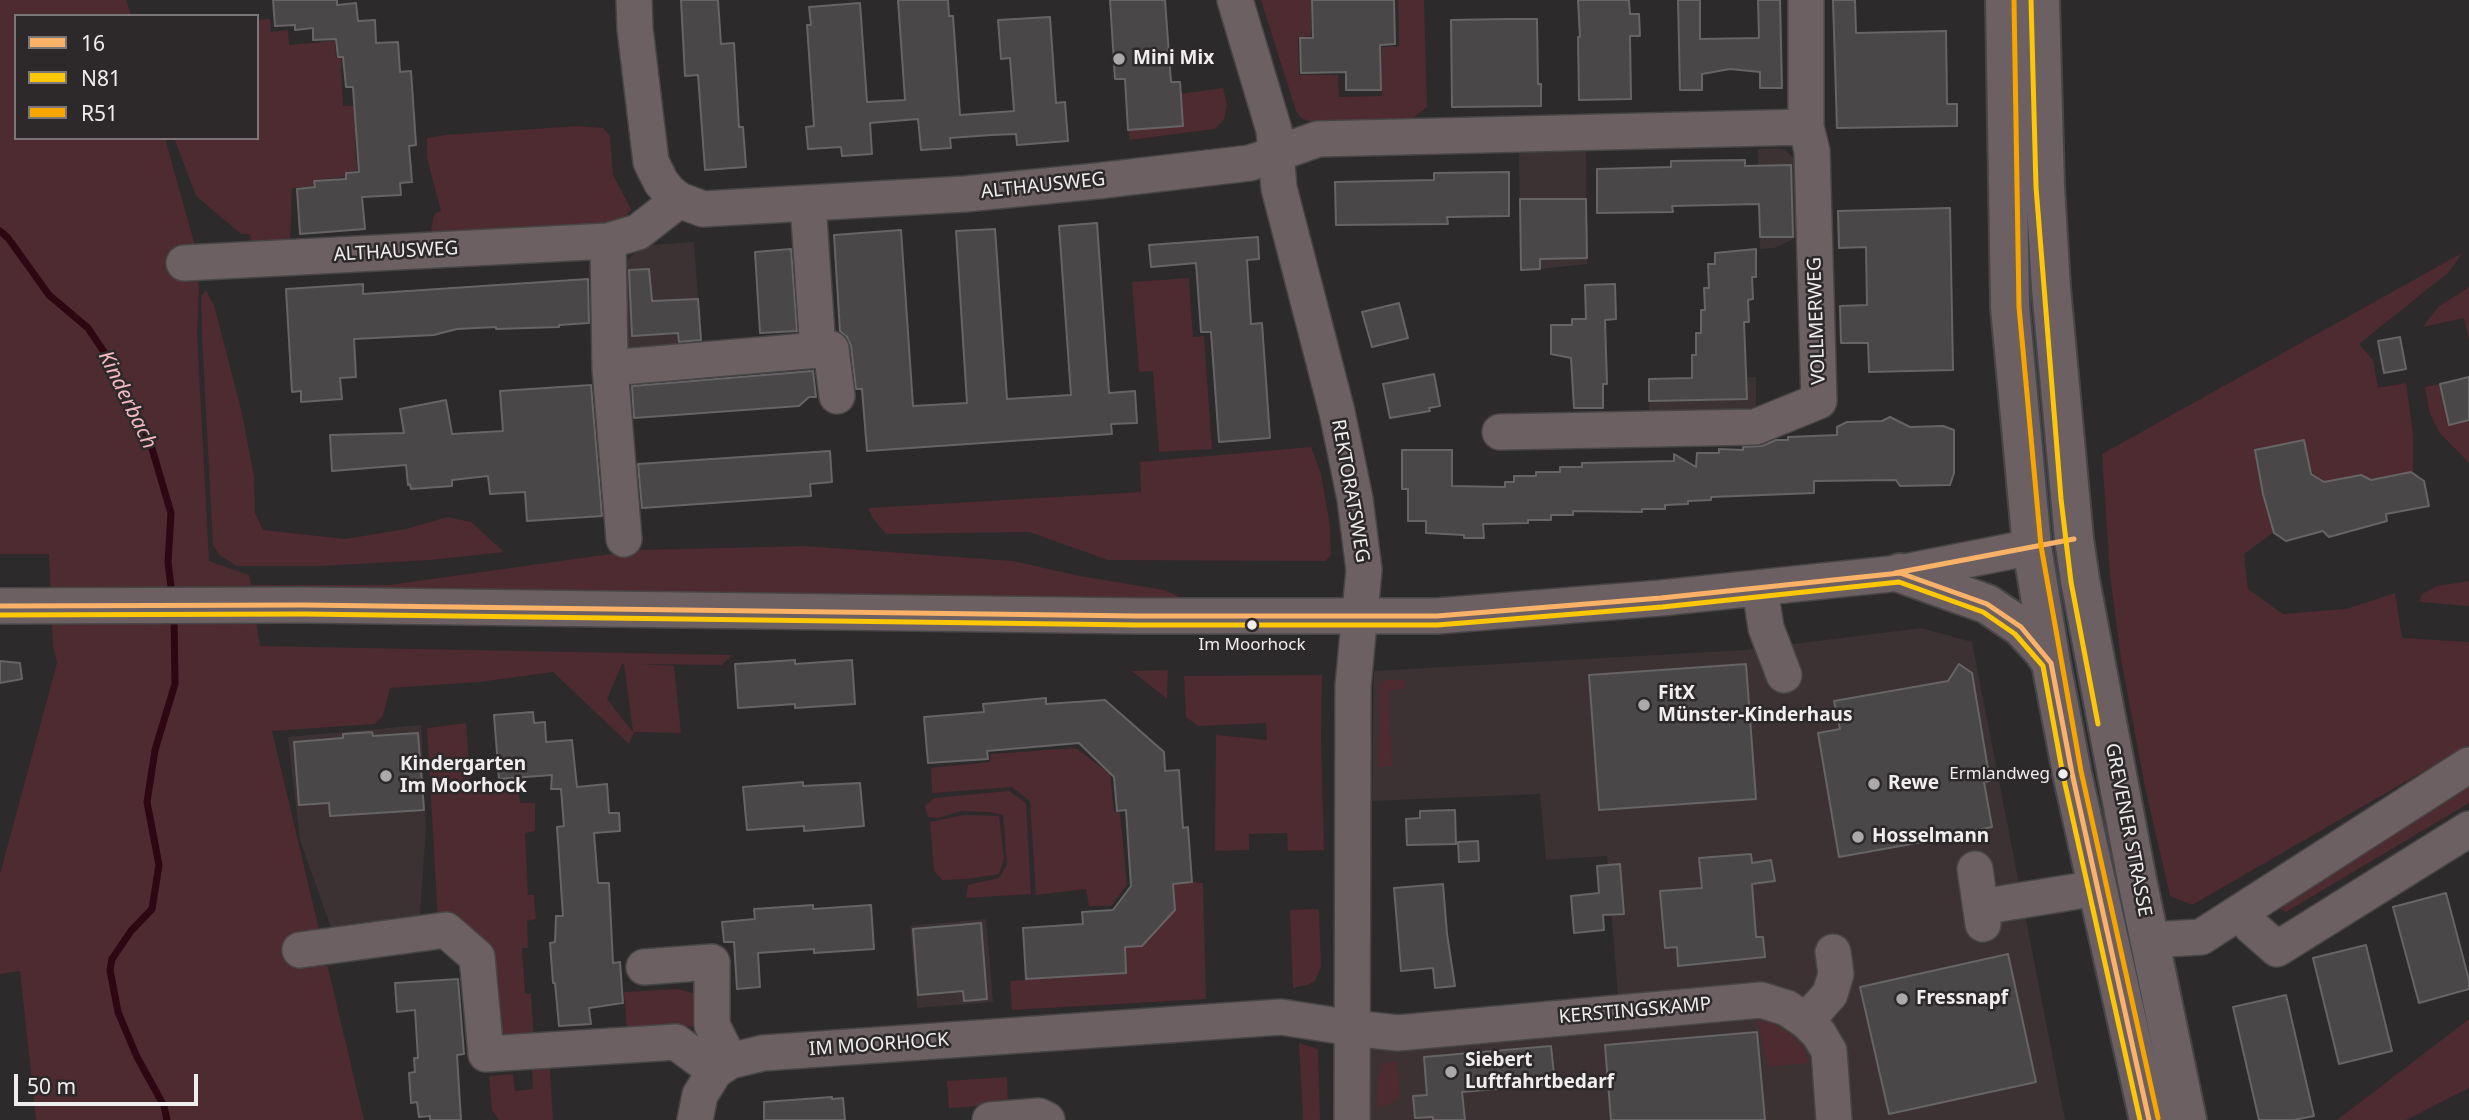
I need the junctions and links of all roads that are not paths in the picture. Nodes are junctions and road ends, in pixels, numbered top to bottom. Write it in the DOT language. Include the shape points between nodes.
graph roads {
  1 [pos="634,0"];
  2 [pos="1235,0"];
  3 [pos="1806,0"];
  4 [pos="2005,0"];
  5 [pos="2040,0"];
  6 [pos="1805,127"];
  7 [pos="1276,153"];
  8 [pos="678,200"];
  9 [pos="808,204"];
  10 [pos="608,241"];
  11 [pos="184,263"];
  12 [pos="818,350"];
  13 [pos="611,368"];
  14 [pos="838,396"];
  15 [pos="1500,432"];
  16 [pos="624,539"];
  17 [pos="2074,539"];
  18 [pos="2032,547"];
  19 [pos="1900,573"];
  20 [pos="1760,588"];
  21 [pos="0,606"];
  22 [pos="1360,616"];
  23 [pos="2050,663"];
  24 [pos="1784,675"];
  25 [pos="2469,765"];
  26 [pos="2469,830"];
  27 [pos="1975,869"];
  28 [pos="2097,888"];
  29 [pos="2240,912"];
  30 [pos="2150,944"];
  31 [pos="300,950"];
  32 [pos="1833,952"];
  33 [pos="644,967"];
  34 [pos="1807,1021"];
  35 [pos="1352,1028"];
  36 [pos="722,1066"];
  37 [pos="695,1120"];
  38 [pos="990,1120"];
  39 [pos="1047,1120"];
  40 [pos="1352,1120"];
  41 [pos="1835,1120"];
  42 [pos="2149,1120"];
  43 [pos="2188,1120"];
  1 -- 8 [label="street" via="651,162"];
  2 -- 7 [label="street, REKTORATSWEG" via="1275,130"];
  3 -- 6 [label="street, VOLLMERWEG"];
  4 -- 18 [label="main road, GREVENER STRASSE" via="2010,307"];
  5 -- 17 [label="main road, GREVENER STRASSE" via="2052,301"];
  6 -- 7 [label="street" via="1318,139"];
  6 -- 15 [label="street, VOLLMERWEG" via="1812,150 1819,401 1755,427"];
  7 -- 9 [label="street, ALTHAUSWEG" via="1250,163 1097,181"];
  7 -- 22 [label="street, REKTORATSWEG" via="1279,188 1355,499 1364,570"];
  8 -- 9 [label="street, ALTHAUSWEG" via="703,209"];
  8 -- 10 [label="street, ALTHAUSWEG" via="638,232"];
  9 -- 12 [label="street"];
  10 -- 11 [label="street, ALTHAUSWEG"];
  10 -- 13 [label="street"];
  12 -- 13 [label="street"];
  12 -- 14 [label="street" via="831,349"];
  13 -- 16 [label="street"];
  17 -- 18 [label="main road"];
  17 -- 30 [label="main road, GREVENER STRASSE"];
  18 -- 19 [label="street"];
  18 -- 23 [label="main road, GREVENER STRASSE"];
  19 -- 20 [label="street"];
  19 -- 23 [label="main road" via="1995,608 2021,627"];
  20 -- 22 [label="street" via="1437,616"];
  20 -- 24 [label="street" via="1766,628"];
  21 -- 22 [label="street" via="225,604"];
  22 -- 35 [label="street, REKTORATSWEG" via="1353,686 1365,779"];
  23 -- 28 [label="main road, GREVENER STRASSE"];
  25 -- 29 [label="street"];
  26 -- 29 [label="street" via="2277,949"];
  27 -- 28 [label="street" via="1982,915"];
  28 -- 42 [label="main road, GREVENER STRASSE"];
  29 -- 30 [label="street" via="2201,937"];
  30 -- 43 [label="main road, GREVENER STRASSE"];
  31 -- 36 [label="street" via="446,930 477,957 486,1054 676,1042"];
  32 -- 34 [label="street" via="1836,974 1830,993"];
  33 -- 36 [label="street" via="712,962 712,1025"];
  34 -- 35 [label="street, KERSTINGSKAMP" via="1787,1008 1760,1000 1398,1033"];
  34 -- 41 [label="street, KERSTINGSKAMP" via="1829,1051"];
  35 -- 36 [label="street, IM MOORHOCK" via="1281,1017 763,1053"];
  35 -- 40 [label="street, REKTORATSWEG"];
  36 -- 37 [label="street" via="700,1095"];
  38 -- 39 [label="street" via="1039,1116"];
}
